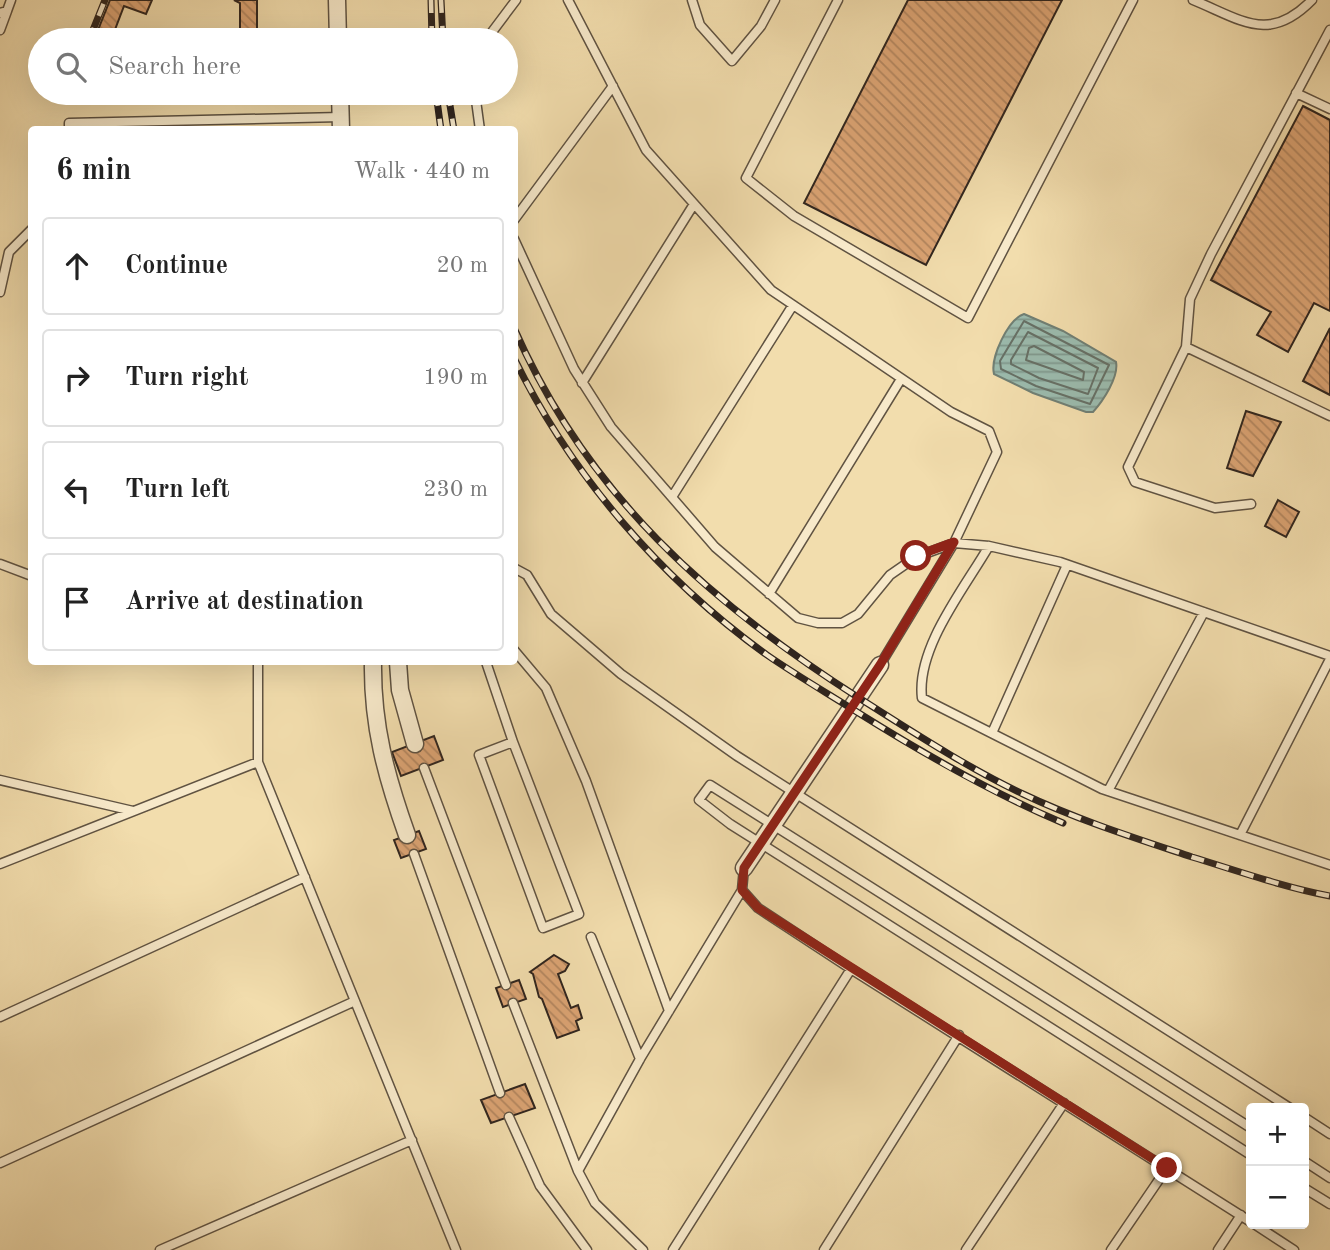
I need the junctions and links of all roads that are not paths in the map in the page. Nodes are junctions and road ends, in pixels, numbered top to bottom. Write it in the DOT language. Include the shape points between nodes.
graph roads {
  1 [pos="11,0"];
  2 [pos="337,0"];
  3 [pos="516,0"];
  4 [pos="568,0"];
  5 [pos="692,0"];
  6 [pos="775,0"];
  7 [pos="838,0"];
  8 [pos="1133,0"];
  9 [pos="1193,0"];
  10 [pos="1312,0"];
  11 [pos="4,12"];
  12 [pos="338,28"];
  13 [pos="495,28"];
  14 [pos="0,30"];
  15 [pos="1330,30"];
  16 [pos="613,86"];
  17 [pos="1296,93"];
  18 [pos="340,105"];
  19 [pos="477,105"];
  20 [pos="1330,110"];
  21 [pos="341,123"];
  22 [pos="69,126"];
  23 [pos="479,126"];
  24 [pos="694,204"];
  25 [pos="518,215"];
  26 [pos="28,233"];
  27 [pos="518,247"];
  28 [pos="0,292"];
  29 [pos="793,305"];
  30 [pos="1186,347"];
  31 [pos="901,379"];
  32 [pos="582,383"];
  33 [pos="1330,416"];
  34 [pos="672,498"];
  35 [pos="1251,504"];
  36 [pos="954,542"];
  37 [pos="989,546"];
  38 [pos="0,564"];
  39 [pos="1067,565"];
  40 [pos="518,570"];
  41 [pos="28,574"];
  42 [pos="769,594"];
  43 [pos="1204,612"];
  44 [pos="518,655"];
  45 [pos="1330,657"];
  46 [pos="258,665"];
  47 [pos="373,665"];
  48 [pos="398,665"];
  49 [pos="487,665"];
  50 [pos="880,665"];
  51 [pos="992,733"];
  52 [pos="513,742"];
  53 [pos="415,744"];
  54 [pos="258,762"];
  55 [pos="424,768"];
  56 [pos="0,780"];
  57 [pos="1108,791"];
  58 [pos="794,793"];
  59 [pos="133,811"];
  60 [pos="773,825"];
  61 [pos="407,835"];
  62 [pos="1240,835"];
  63 [pos="761,843"];
  64 [pos="414,853"];
  65 [pos="0,864"];
  66 [pos="1330,865"];
  67 [pos="744,868"];
  68 [pos="305,877"];
  69 [pos="742,890"];
  70 [pos="591,937"];
  71 [pos="851,969"];
  72 [pos="506,985"];
  73 [pos="355,1001"];
  74 [pos="513,1003"];
  75 [pos="669,1011"];
  76 [pos="0,1017"];
  77 [pos="959,1035"];
  78 [pos="640,1059"];
  79 [pos="500,1093"];
  80 [pos="1064,1102"];
  81 [pos="1282,1103"];
  82 [pos="509,1117"];
  83 [pos="1309,1120"];
  84 [pos="1246,1125"];
  85 [pos="1330,1133"];
  86 [pos="412,1140"];
  87 [pos="1246,1152"];
  88 [pos="0,1163"];
  89 [pos="1309,1164"];
  90 [pos="1167,1168"];
  91 [pos="578,1171"];
  92 [pos="1330,1178"];
  93 [pos="1309,1191"];
  94 [pos="1330,1204"];
  95 [pos="1241,1215"];
  96 [pos="1246,1219"];
  97 [pos="1261,1229"];
  98 [pos="160,1250"];
  99 [pos="456,1250"];
  100 [pos="586,1250"];
  101 [pos="643,1250"];
  102 [pos="673,1250"];
  103 [pos="824,1250"];
  104 [pos="966,1250"];
  105 [pos="1111,1250"];
  106 [pos="1218,1250"];
  107 [pos="1294,1250"];
  1 -- 11 [label="lane"];
  2 -- 12 [label="street"];
  3 -- 13 [label="lane"];
  4 -- 16 [label="lane"];
  5 -- 6 [label="lane" via="699,25 732,61 761,26"];
  7 -- 8 [label="lane" via="746,178 794,216 968,318"];
  9 -- 10 [label="lane" via="1262,27 1295,18"];
  11 -- 14 [label="lane"];
  15 -- 17 [label="lane"];
  16 -- 24 [label="lane" via="646,150"];
  16 -- 25 [label="lane"];
  17 -- 20 [label="lane"];
  17 -- 30 [label="lane" via="1190,299"];
  18 -- 21 [label="street"];
  19 -- 23 [label="lane"];
  21 -- 22 [label="lane"];
  24 -- 29 [label="lane" via="771,290"];
  24 -- 32 [label="lane"];
  26 -- 28 [label="lane" via="9,252"];
  27 -- 32 [label="lane"];
  29 -- 31 [label="lane"];
  29 -- 34 [label="lane"];
  30 -- 33 [label="lane"];
  30 -- 35 [label="lane" via="1128,467 1135,482 1215,508"];
  31 -- 36 [label="lane" via="989,431 997,452"];
  31 -- 42 [label="lane"];
  32 -- 34 [label="lane" via="611,428"];
  34 -- 42 [label="lane" via="715,547"];
  36 -- 37 [label="lane"];
  36 -- 42 [label="lane" via="916,556 890,575 858,614 842,623 798,618"];
  36 -- 50 [label="lane"];
  37 -- 39 [label="lane"];
  37 -- 51 [label="lane" via="928,650 921,687 922,698"];
  38 -- 41 [label="lane"];
  39 -- 43 [label="lane"];
  39 -- 51 [label="lane"];
  40 -- 58 [label="lane" via="527,575 551,614 621,674"];
  43 -- 45 [label="lane"];
  43 -- 57 [label="lane"];
  44 -- 75 [label="lane" via="546,688 586,781"];
  45 -- 62 [label="lane"];
  46 -- 54 [label="lane"];
  47 -- 61 [label="street" via="372,703 386,775"];
  48 -- 53 [label="street"];
  49 -- 52 [label="lane"];
  50 -- 58 [label="street"];
  51 -- 57 [label="lane"];
  52 -- 52 [label="lane" via="479,755 543,928 579,914"];
  54 -- 59 [label="lane"];
  54 -- 68 [label="lane"];
  55 -- 72 [label="lane"];
  56 -- 59 [label="lane"];
  57 -- 62 [label="lane"];
  58 -- 60 [label="street"];
  58 -- 81 [label="lane"];
  59 -- 65 [label="lane"];
  60 -- 63 [label="street"];
  60 -- 63 [label="lane" via="710,785 699,800"];
  60 -- 84 [label="lane"];
  62 -- 66 [label="lane"];
  63 -- 67 [label="street"];
  63 -- 87 [label="lane"];
  64 -- 79 [label="lane"];
  67 -- 69 [label="lane"];
  68 -- 73 [label="lane"];
  68 -- 76 [label="lane"];
  69 -- 71 [label="lane" via="758,908"];
  69 -- 75 [label="lane"];
  70 -- 78 [label="lane"];
  71 -- 77 [label="lane"];
  71 -- 102 [label="lane"];
  73 -- 86 [label="lane"];
  73 -- 88 [label="lane"];
  74 -- 91 [label="lane"];
  75 -- 78 [label="lane"];
  77 -- 80 [label="lane"];
  77 -- 103 [label="lane"];
  78 -- 91 [label="lane"];
  80 -- 90 [label="lane"];
  80 -- 104 [label="lane"];
  82 -- 100 [label="lane" via="540,1186"];
  83 -- 85 [label="lane"];
  86 -- 98 [label="lane"];
  86 -- 99 [label="lane"];
  89 -- 92 [label="lane"];
  90 -- 95 [label="lane"];
  90 -- 105 [label="lane"];
  91 -- 101 [label="lane" via="595,1203"];
  93 -- 94 [label="lane"];
  95 -- 96 [label="lane"];
  95 -- 106 [label="lane"];
  97 -- 107 [label="lane"];
}
